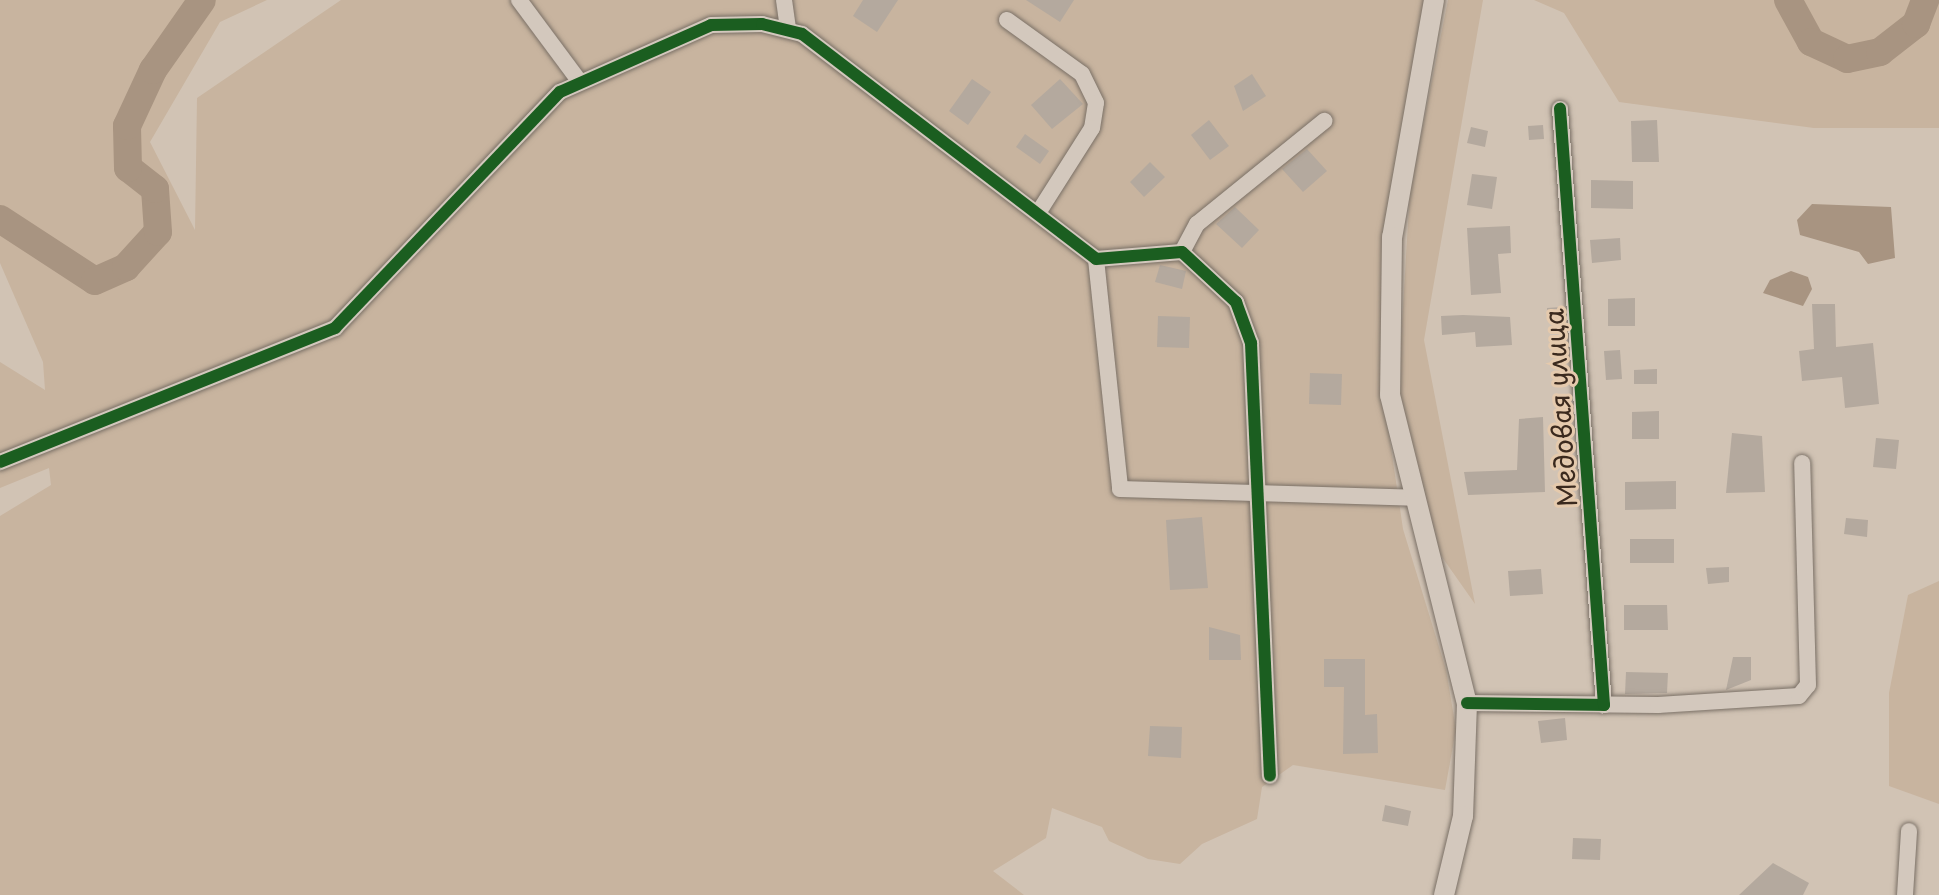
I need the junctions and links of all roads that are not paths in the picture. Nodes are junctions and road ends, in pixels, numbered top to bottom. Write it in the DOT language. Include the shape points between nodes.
graph roads {
  1 [pos="519,0"];
  2 [pos="784,0"];
  3 [pos="1434,0"];
  4 [pos="1007,20"];
  5 [pos="788,30"];
  6 [pos="580,82"];
  7 [pos="1560,109"];
  8 [pos="1324,121"];
  9 [pos="1038,213"];
  10 [pos="1182,252"];
  11 [pos="1096,259"];
  12 [pos="0,462"];
  13 [pos="1802,463"];
  14 [pos="1259,492"];
  15 [pos="1415,498"];
  16 [pos="1467,703"];
  17 [pos="1604,705"];
  18 [pos="1270,776"];
  19 [pos="1909,831"];
  20 [pos="1444,895"];
  21 [pos="1905,895"];
  1 -- 6 [label="street"];
  2 -- 5 [label="street"];
  3 -- 15 [label="main road" via="1392,237 1390,395"];
  4 -- 9 [label="street" via="1082,74 1096,103 1092,128"];
  5 -- 6 [label="street" via="711,25"];
  5 -- 9 [label="street"];
  6 -- 12 [label="street" via="560,92 335,328"];
  7 -- 17 [label="street, Медовая улица"];
  8 -- 10 [label="street" via="1197,224"];
  9 -- 11 [label="street"];
  10 -- 11 [label="street"];
  10 -- 14 [label="street" via="1236,302 1251,343"];
  11 -- 14 [label="street" via="1120,489"];
  13 -- 17 [label="street" via="1808,685 1799,696"];
  14 -- 15 [label="street"];
  14 -- 18 [label="street"];
  15 -- 16 [label="main road"];
  16 -- 17 [label="street"];
  16 -- 20 [label="main road" via="1463,816"];
  19 -- 21 [label="street"];
}
